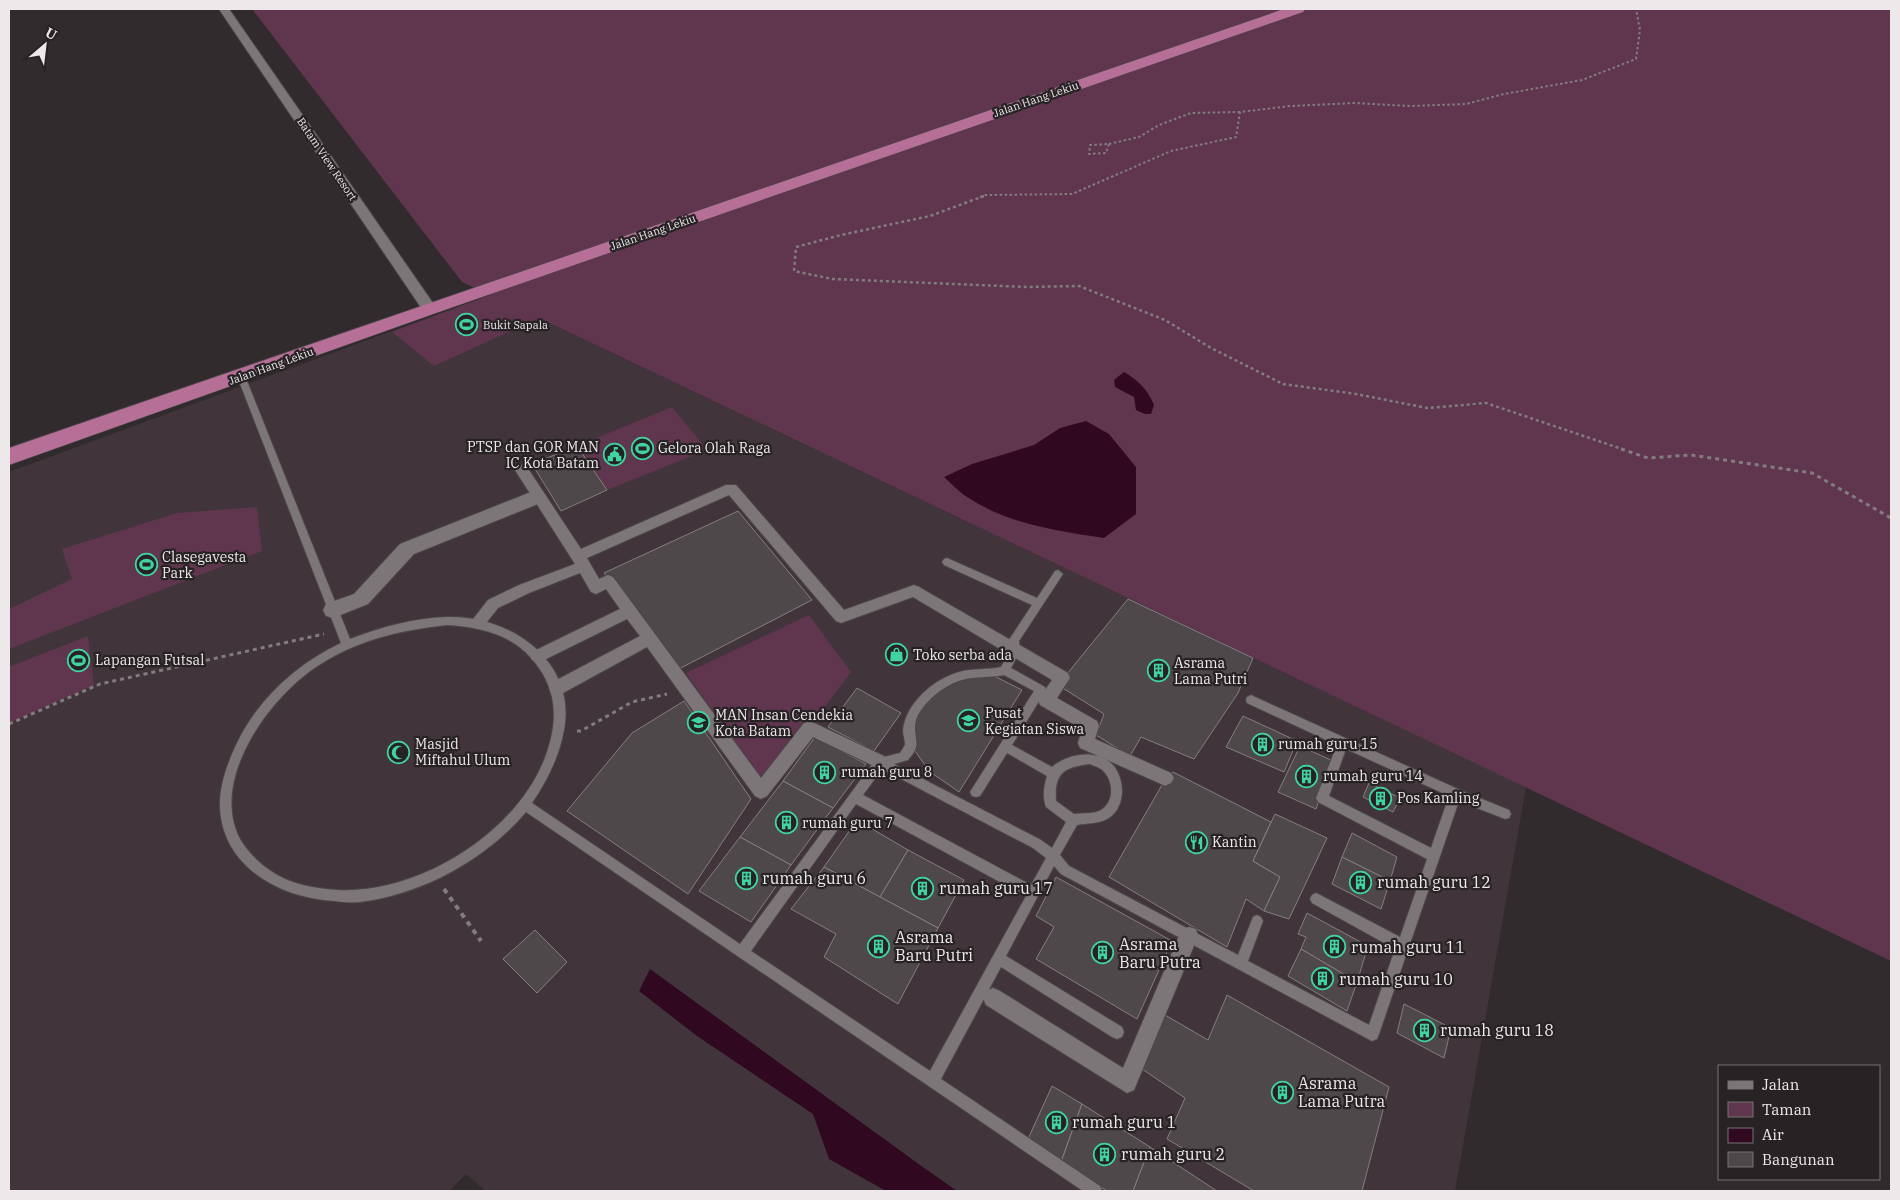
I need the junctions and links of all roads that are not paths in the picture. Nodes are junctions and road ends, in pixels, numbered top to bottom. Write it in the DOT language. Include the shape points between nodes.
graph roads {
  1 [pos="224,9"];
  2 [pos="1298,9"];
  3 [pos="429,309"];
  4 [pos="242,376"];
  5 [pos="9,457"];
  6 [pos="522,470"];
  7 [pos="531,499"];
  8 [pos="581,561"];
  9 [pos="947,562"];
  10 [pos="1058,574"];
  11 [pos="1038,603"];
  12 [pos="334,610"];
  13 [pos="630,611"];
  14 [pos="478,624"];
  15 [pos="650,638"];
  16 [pos="347,644"];
  17 [pos="1015,651"];
  18 [pos="538,656"];
  19 [pos="1005,670"];
  20 [pos="557,688"];
  21 [pos="1251,700"];
  22 [pos="1343,744"];
  23 [pos="1005,746"];
  24 [pos="880,762"];
  25 [pos="1054,774"];
  26 [pos="1165,778"];
  27 [pos="976,792"];
  28 [pos="1456,794"];
  29 [pos="855,797"];
  30 [pos="525,805"];
  31 [pos="1505,814"];
  32 [pos="1073,820"];
  33 [pos="1053,856"];
  34 [pos="1434,856"];
  35 [pos="1033,893"];
  36 [pos="1316,899"];
  37 [pos="1257,921"];
  38 [pos="1189,936"];
  39 [pos="1403,946"];
  40 [pos="742,952"];
  41 [pos="998,958"];
  42 [pos="1241,964"];
  43 [pos="993,998"];
  44 [pos="1117,1032"];
  45 [pos="932,1081"];
  46 [pos="1094,1191"];
  1 -- 3 [label="street, Batam View Resort"];
  2 -- 3 [label="highway, Jalan Hang Lekiu"];
  3 -- 4 [label="highway, Jalan Hang Lekiu"];
  4 -- 5 [label="highway, Jalan Hang Lekiu"];
  4 -- 12 [label="lane"];
  6 -- 8 [label="street"];
  7 -- 12 [label="street" via="407,549 361,599"];
  8 -- 13 [label="street" via="596,588 608,582"];
  8 -- 14 [label="street" via="494,604"];
  8 -- 17 [label="street" via="731,488 841,617 914,591"];
  9 -- 11 [label="lane"];
  10 -- 11 [label="lane"];
  11 -- 17 [label="lane" via="1014,640"];
  12 -- 16 [label="lane"];
  13 -- 15 [label="street"];
  13 -- 18 [label="street"];
  14 -- 16 [label="lane" via="447,620 415,623 380,631"];
  14 -- 18 [label="lane" via="506,632"];
  15 -- 20 [label="street"];
  15 -- 24 [label="street" via="761,791 810,728"];
  16 -- 30 [label="lane" via="310,666 277,694 250,726 232,762 225,798 229,831 246,861 275,882 313,894 358,896 405,886 451,866 492,839"];
  17 -- 19 [label="lane"];
  17 -- 26 [label="street" via="1062,678 1046,700 1091,726 1086,743"];
  18 -- 20 [label="lane"];
  19 -- 23 [label="lane" via="1041,690"];
  19 -- 24 [label="lane" via="960,676 934,690 918,706 908,730 911,746 904,757"];
  20 -- 30 [label="lane" via="561,715 557,744 545,775"];
  21 -- 22 [label="lane"];
  22 -- 28 [label="lane"];
  22 -- 34 [label="lane" via="1322,798"];
  23 -- 25 [label="lane"];
  23 -- 27 [label="lane"];
  24 -- 29 [label="lane"];
  24 -- 33 [label="lane" via="1037,844"];
  25 -- 32 [label="lane" via="1048,788 1050,803"];
  25 -- 32 [label="lane" via="1074,760 1091,759 1106,766 1113,777 1118,792 1104,815"];
  28 -- 31 [label="lane"];
  28 -- 34 [label="lane"];
  29 -- 35 [label="lane"];
  29 -- 40 [label="lane"];
  30 -- 40 [label="lane"];
  32 -- 33 [label="lane"];
  33 -- 35 [label="lane"];
  33 -- 38 [label="lane" via="1065,870"];
  34 -- 39 [label="lane"];
  35 -- 41 [label="lane"];
  36 -- 39 [label="lane"];
  37 -- 42 [label="lane"];
  38 -- 42 [label="lane"];
  38 -- 43 [label="street" via="1127,1083"];
  39 -- 42 [label="lane" via="1372,1034"];
  40 -- 45 [label="lane"];
  41 -- 44 [label="lane"];
  41 -- 45 [label="lane"];
  45 -- 46 [label="lane"];
}
